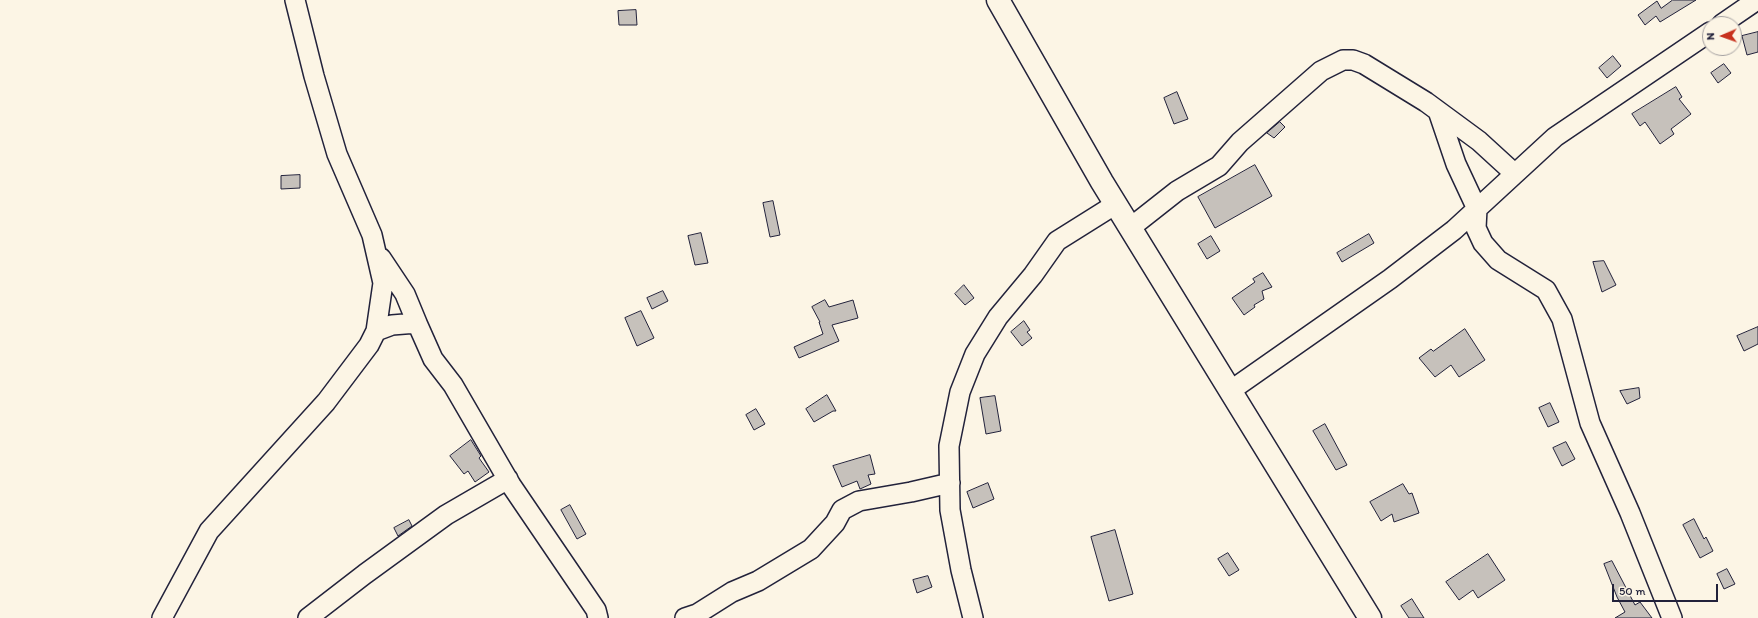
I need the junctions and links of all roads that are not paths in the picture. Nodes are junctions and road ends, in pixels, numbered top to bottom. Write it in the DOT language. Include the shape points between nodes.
graph roads {
  1 [pos="295,0"];
  2 [pos="998,0"];
  3 [pos="1757,0"];
  4 [pos="1734,16"];
  5 [pos="1702,37"];
  6 [pos="1438,111"];
  7 [pos="1514,173"];
  8 [pos="1116,204"];
  9 [pos="1477,209"];
  10 [pos="1130,228"];
  11 [pos="376,251"];
  12 [pos="417,323"];
  13 [pos="376,331"];
  14 [pos="1230,391"];
  15 [pos="508,479"];
  16 [pos="950,483"];
  17 [pos="162,618"];
  18 [pos="308,618"];
  19 [pos="598,618"];
  20 [pos="685,618"];
  21 [pos="973,618"];
  22 [pos="1370,618"];
  23 [pos="1672,618"];
  1 -- 11 [label="street" via="337,154 372,235"];
  2 -- 8 [label="highway"];
  3 -- 4 [label="street"];
  5 -- 7 [label="street" via="1555,137"];
  6 -- 7 [label="street" via="1479,141"];
  6 -- 9 [label="street" via="1456,164"];
  6 -- 10 [label="street" via="1364,64 1354,60 1343,60 1321,71 1285,101 1240,142 1219,166 1177,191"];
  7 -- 9 [label="street"];
  8 -- 10 [label="highway"];
  8 -- 16 [label="street" via="1057,241 998,317 975,354 960,392 949,446"];
  9 -- 14 [label="street" via="1454,230 1390,278"];
  9 -- 23 [label="street" via="1476,228 1483,243 1498,260 1546,290 1562,319 1590,423"];
  10 -- 14 [label="highway"];
  11 -- 12 [label="street" via="398,283"];
  11 -- 13 [label="street" via="383,283"];
  12 -- 13 [label="street" via="392,325"];
  12 -- 15 [label="street" via="433,359 453,385"];
  13 -- 17 [label="street" via="369,345 326,402 209,531"];
  14 -- 22 [label="highway"];
  15 -- 18 [label="street" via="446,514"];
  15 -- 19 [label="street" via="596,610"];
  16 -- 20 [label="street" via="859,501 842,510 835,523 811,550 758,581 732,592 697,614"];
  16 -- 21 [label="street" via="950,510"];
}
